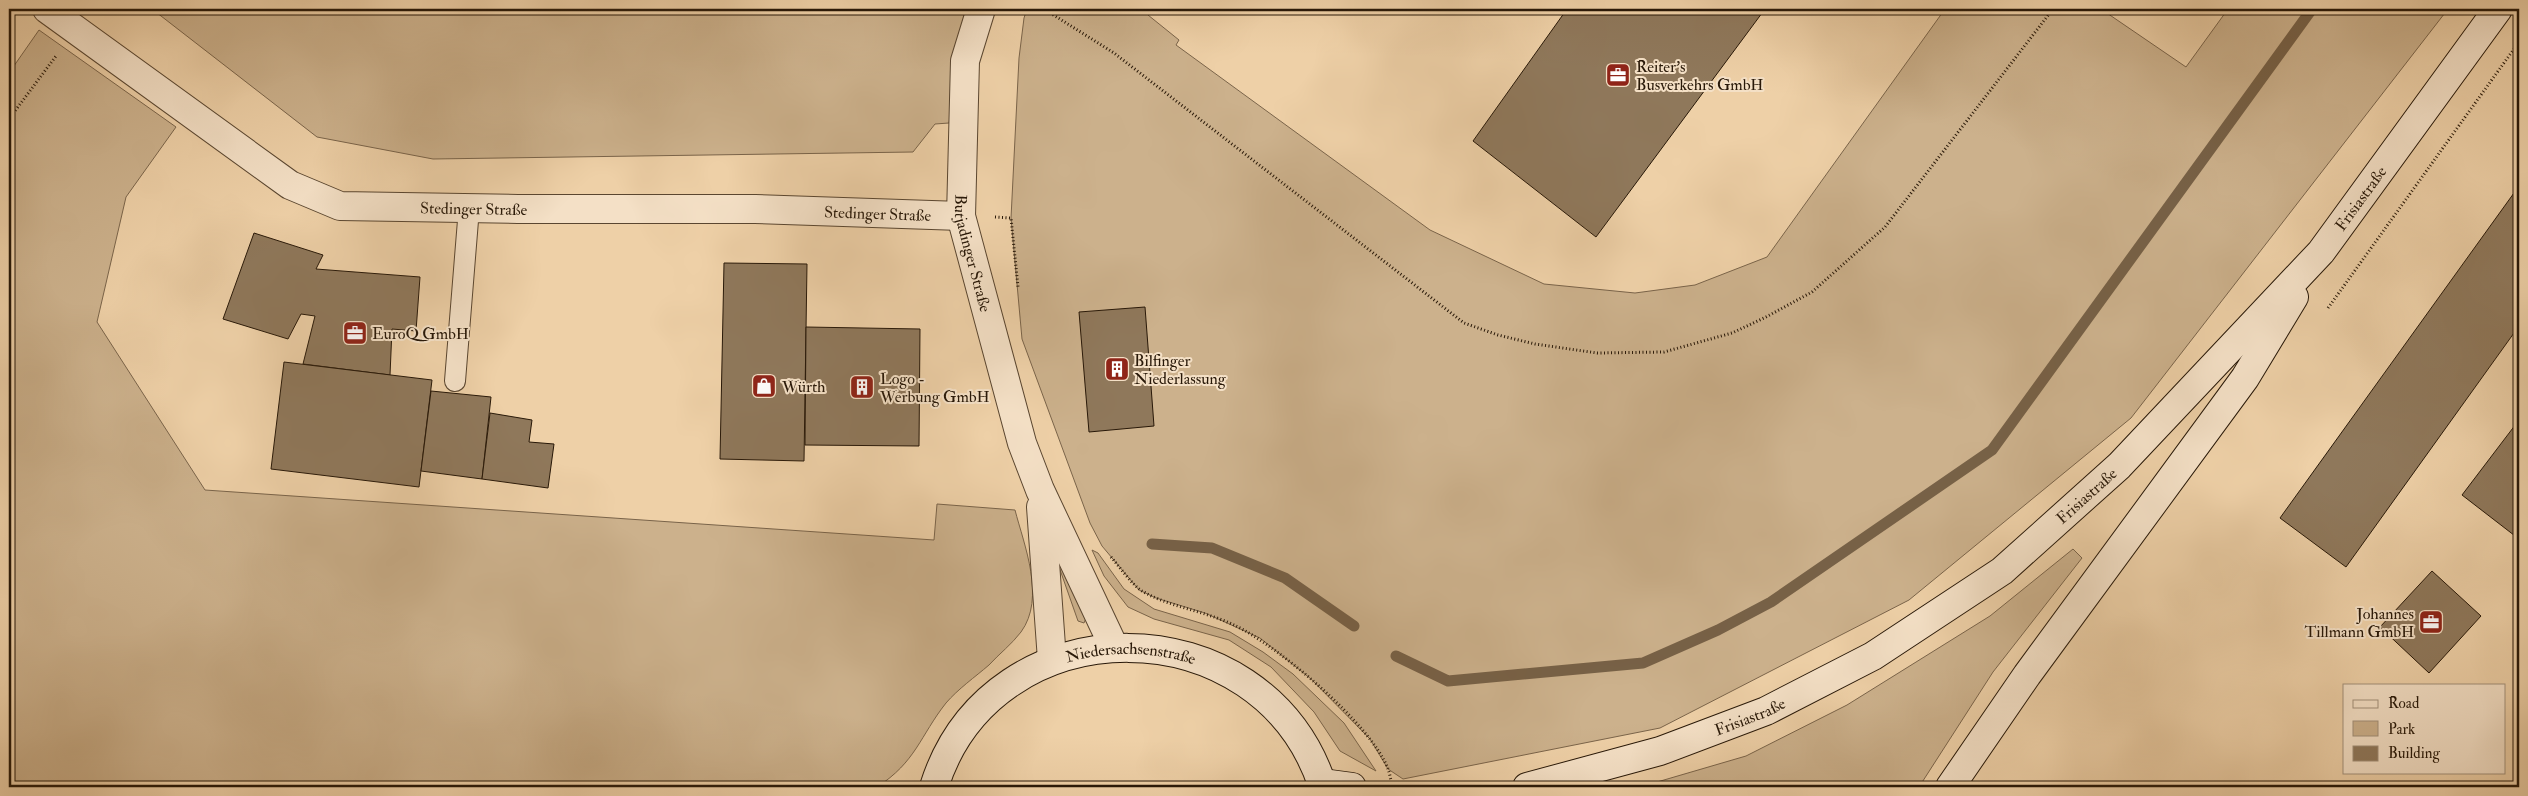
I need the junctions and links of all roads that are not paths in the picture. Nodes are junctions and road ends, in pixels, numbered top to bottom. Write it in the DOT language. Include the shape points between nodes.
graph roads {
  1 [pos="47,9"];
  2 [pos="981,9"];
  3 [pos="2498,9"];
  4 [pos="469,208"];
  5 [pos="961,216"];
  6 [pos="2321,252"];
  7 [pos="455,381"];
  8 [pos="1040,490"];
  9 [pos="1114,647"];
  10 [pos="1052,660"];
  11 [pos="933,785"];
  12 [pos="1322,785"];
  13 [pos="1352,787"];
  14 [pos="1527,787"];
  15 [pos="1950,787"];
  1 -- 4 [label="main road, Stedinger Straße" via="290,185 340,206"];
  2 -- 5 [label="main road, Butjadinger Straße" via="965,61"];
  3 -- 6 [label="main road, Frisiastraße"];
  4 -- 5 [label="main road, Stedinger Straße" via="755,209"];
  4 -- 7 [label="lane"];
  5 -- 8 [label="main road, Butjadinger Straße" via="1022,443"];
  6 -- 14 [label="main road, Frisiastraße" via="2119,466 2002,571 1873,656 1766,711 1660,751"];
  6 -- 15 [label="main road" via="2245,378 2022,682"];
  8 -- 9 [label="main road, Butjadinger Straße"];
  8 -- 10 [label="main road, Butjadinger Straße"];
  9 -- 10 [label="main road, Niedersachsenstraße"];
  9 -- 12 [label="main road, Niedersachsenstraße" via="1146,647 1182,653 1231,674 1252,688 1289,724 1306,750"];
  10 -- 11 [label="main road, Niedersachsenstraße" via="989,700 963,729"];
  12 -- 13 [label="main road"];
}
